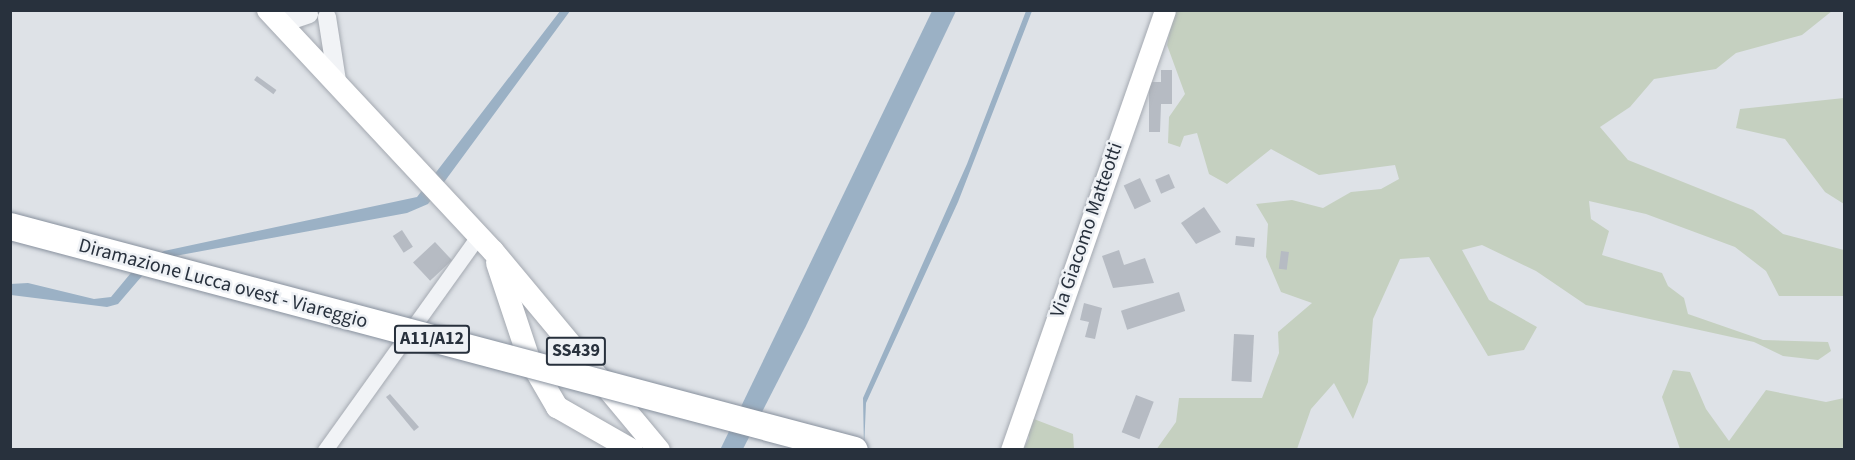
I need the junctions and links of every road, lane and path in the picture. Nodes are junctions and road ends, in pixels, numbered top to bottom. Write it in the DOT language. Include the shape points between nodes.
graph roads {
  1 [pos="1165,10"];
  2 [pos="270,12"];
  3 [pos="318,13"];
  4 [pos="294,41"];
  5 [pos="337,81"];
  6 [pos="10,226"];
  7 [pos="486,243"];
  8 [pos="10,245"];
  9 [pos="325,450"];
  10 [pos="632,450"];
  11 [pos="659,450"];
  12 [pos="781,450"];
  13 [pos="854,450"];
  14 [pos="1011,450"];
  1 -- 14 [label="main road, Via Giacomo Matteotti" via="1144,57"];
  2 -- 3 [label="street" via="292,20"];
  2 -- 4 [label="main road, SS439"];
  3 -- 4 [label="street"];
  3 -- 5 [label="street"];
  4 -- 5 [label="main road, SS439"];
  5 -- 7 [label="main road, SS439"];
  6 -- 13 [label="highway, Diramazione Lucca ovest - Viareggio / A11/A12, bridge"];
  7 -- 9 [label="street"];
  7 -- 10 [label="main road, SS439" via="529,359 557,407"];
  7 -- 11 [label="main road, SS439"];
  8 -- 12 [label="highway, Diramazione Lucca ovest - Viareggio / A11/A12"];
}
